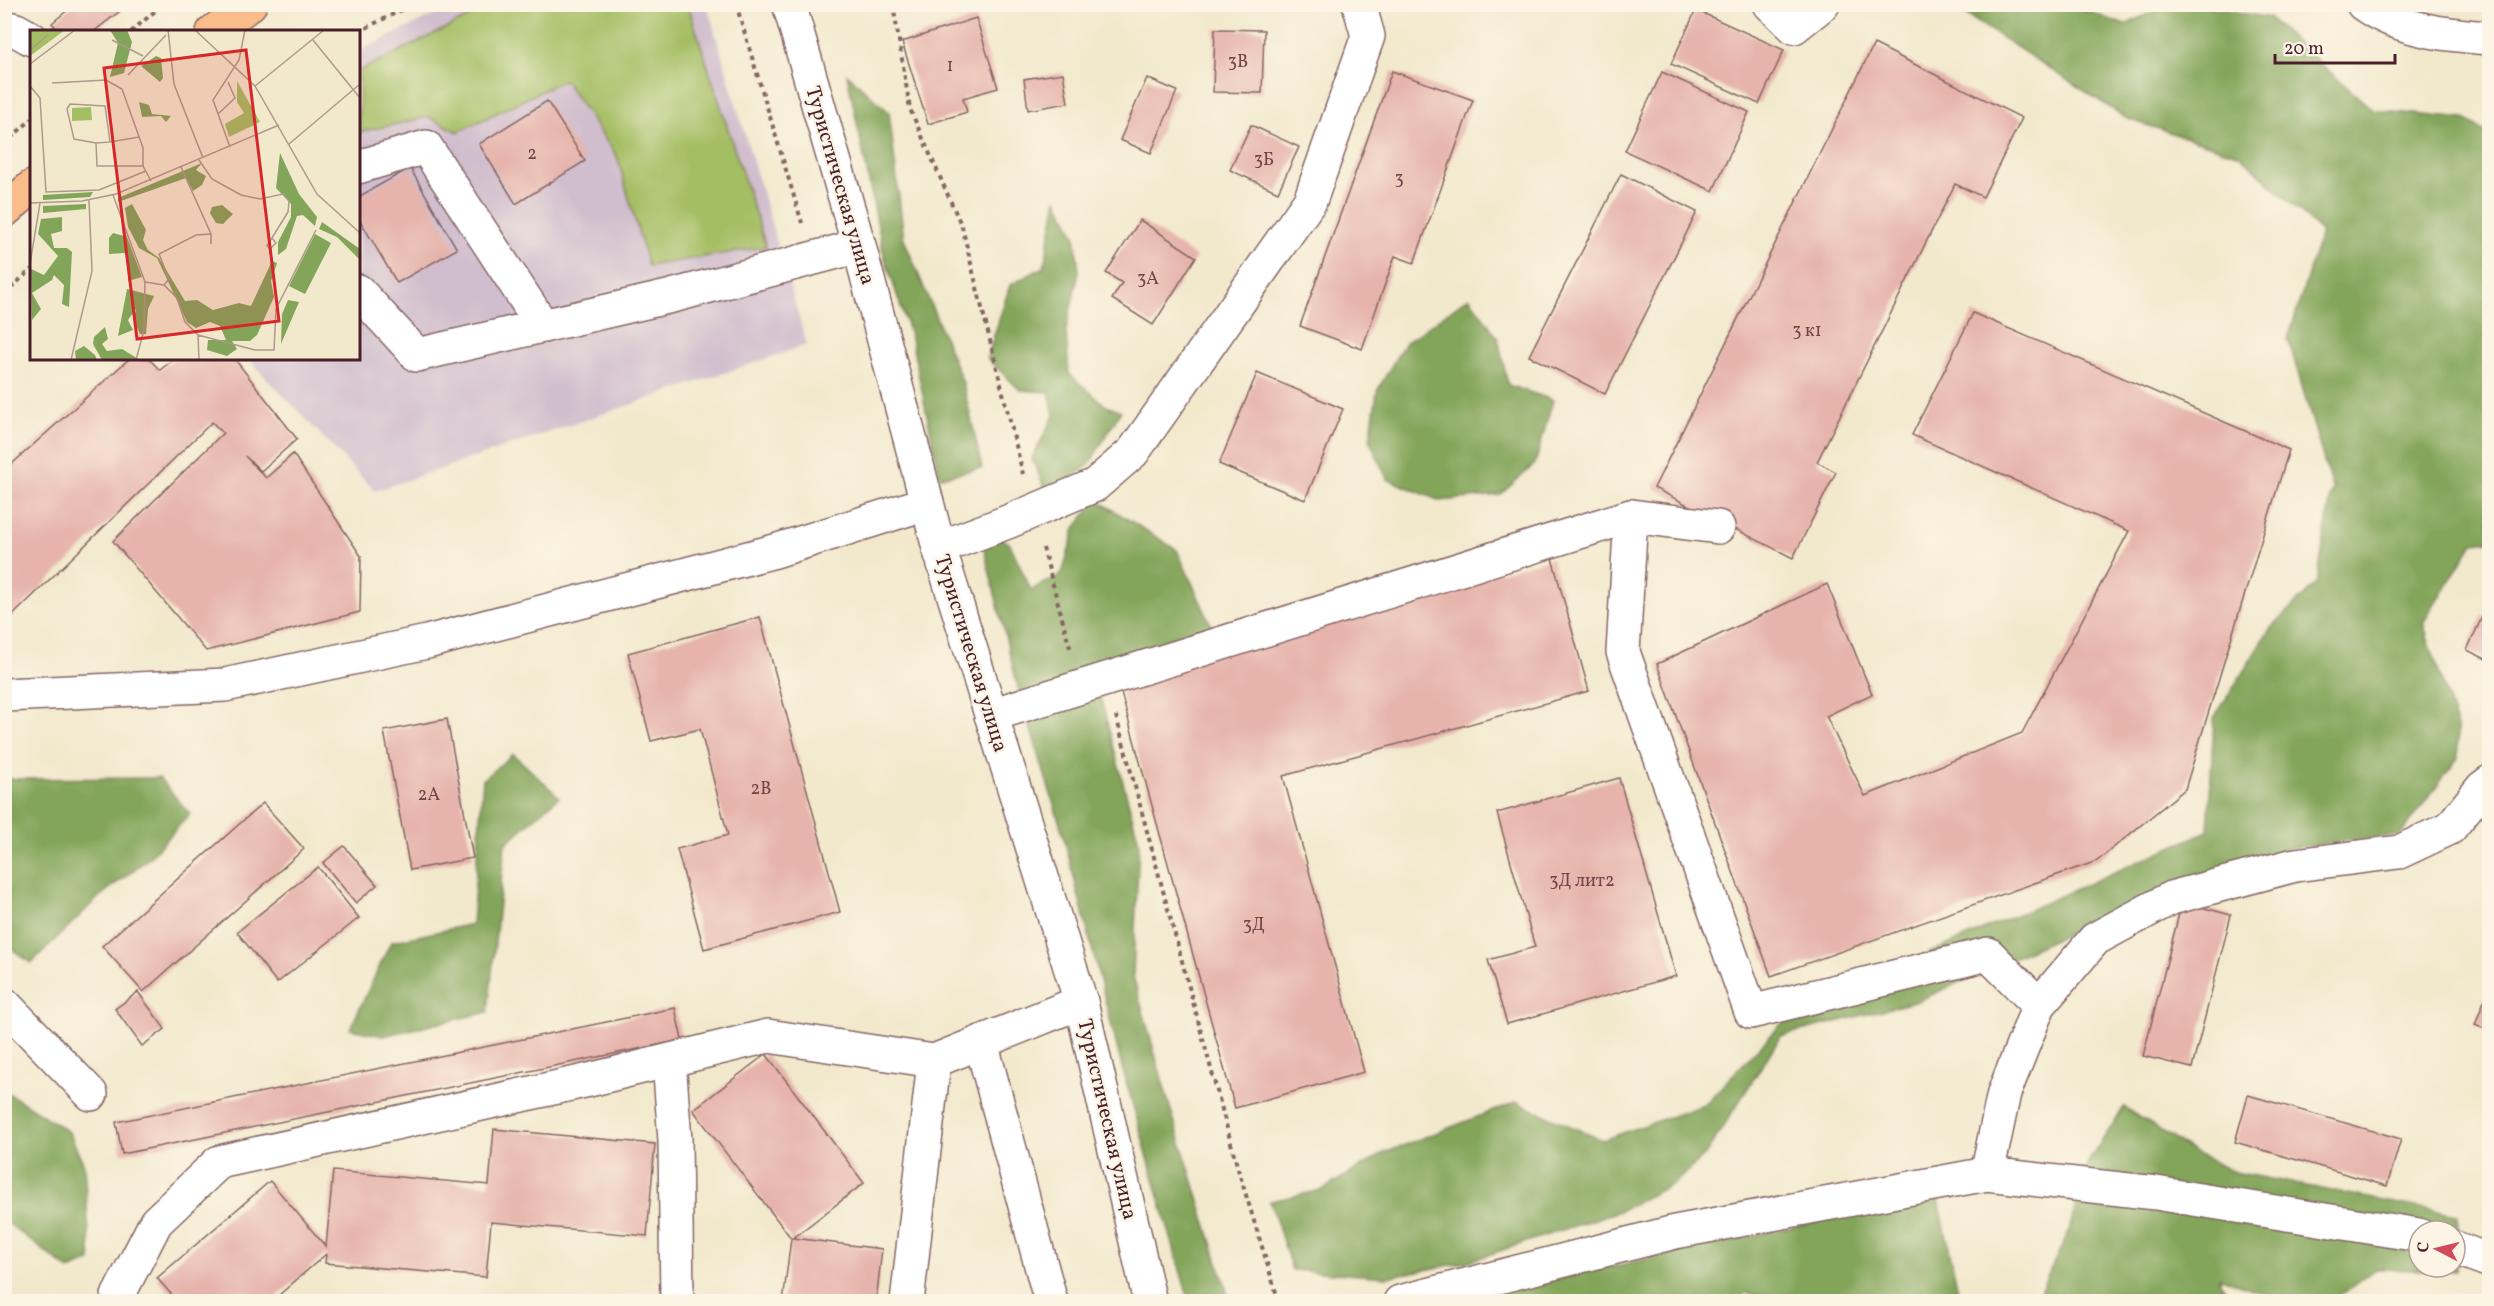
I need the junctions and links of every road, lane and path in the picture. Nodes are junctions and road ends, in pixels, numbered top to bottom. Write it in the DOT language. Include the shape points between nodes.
graph roads {
  1 [pos="163,4"];
  2 [pos="250,4"];
  3 [pos="414,4"];
  4 [pos="736,4"];
  5 [pos="789,4"];
  6 [pos="1359,4"];
  7 [pos="1770,4"];
  8 [pos="1823,4"];
  9 [pos="2363,4"];
  10 [pos="4,27"];
  11 [pos="133,30"];
  12 [pos="216,30"];
  13 [pos="360,31"];
  14 [pos="30,38"];
  15 [pos="2490,38"];
  16 [pos="30,121"];
  17 [pos="4,144"];
  18 [pos="360,166"];
  19 [pos="30,189"];
  20 [pos="4,211"];
  21 [pos="859,246"];
  22 [pos="813,258"];
  23 [pos="30,271"];
  24 [pos="360,293"];
  25 [pos="4,294"];
  26 [pos="543,326"];
  27 [pos="927,503"];
  28 [pos="1631,516"];
  29 [pos="1718,527"];
  30 [pos="939,548"];
  31 [pos="4,695"];
  32 [pos="991,715"];
  33 [pos="2490,782"];
  34 [pos="1081,1002"];
  35 [pos="4,1004"];
  36 [pos="2039,1005"];
  37 [pos="981,1042"];
  38 [pos="934,1060"];
  39 [pos="669,1061"];
  40 [pos="91,1094"];
  41 [pos="1987,1174"];
  42 [pos="2407,1233"];
  43 [pos="2467,1253"];
  44 [pos="2490,1262"];
  45 [pos="118,1302"];
  46 [pos="677,1302"];
  47 [pos="907,1302"];
  48 [pos="1051,1302"];
  49 [pos="1150,1302"];
  50 [pos="1400,1302"];
  1 -- 11 [label="path"];
  2 -- 12 [label="main road"];
  3 -- 13 [label="path"];
  4 -- 22 [label="path"];
  5 -- 21 [label="street, Туристическая улица"];
  6 -- 30 [label="street" via="1368,36 1310,201 1133,452 1095,485"];
  7 -- 8 [label="street" via="1794,27"];
  9 -- 15 [label="street" via="2378,15 2445,35"];
  10 -- 14 [label="street"];
  16 -- 17 [label="path"];
  18 -- 26 [label="street" via="426,147"];
  19 -- 20 [label="main road"];
  21 -- 22 [label="street"];
  21 -- 27 [label="street, Туристическая улица"];
  22 -- 26 [label="street"];
  23 -- 25 [label="path"];
  24 -- 26 [label="street" via="417,355"];
  27 -- 30 [label="street, Туристическая улица"];
  27 -- 31 [label="street" via="775,551 427,642 225,685"];
  28 -- 29 [label="street"];
  28 -- 32 [label="street"];
  28 -- 36 [label="street" via="1623,652 1751,1012 1988,954"];
  30 -- 32 [label="street, Туристическая улица"];
  32 -- 34 [label="street, Туристическая улица"];
  33 -- 36 [label="street" via="2450,828 2399,852 2295,865 2171,898 2095,939"];
  34 -- 37 [label="street"];
  34 -- 49 [label="street, Туристическая улица"];
  35 -- 40 [label="street"];
  36 -- 41 [label="street" via="2004,1093"];
  37 -- 38 [label="street"];
  37 -- 48 [label="street"];
  38 -- 39 [label="street" via="768,1036"];
  38 -- 47 [label="street"];
  39 -- 45 [label="street" via="219,1162 156,1222"];
  39 -- 46 [label="street" via="675,1140"];
  41 -- 42 [label="street" via="2156,1193"];
  41 -- 50 [label="street" via="1676,1232"];
  43 -- 44 [label="street"];
}
